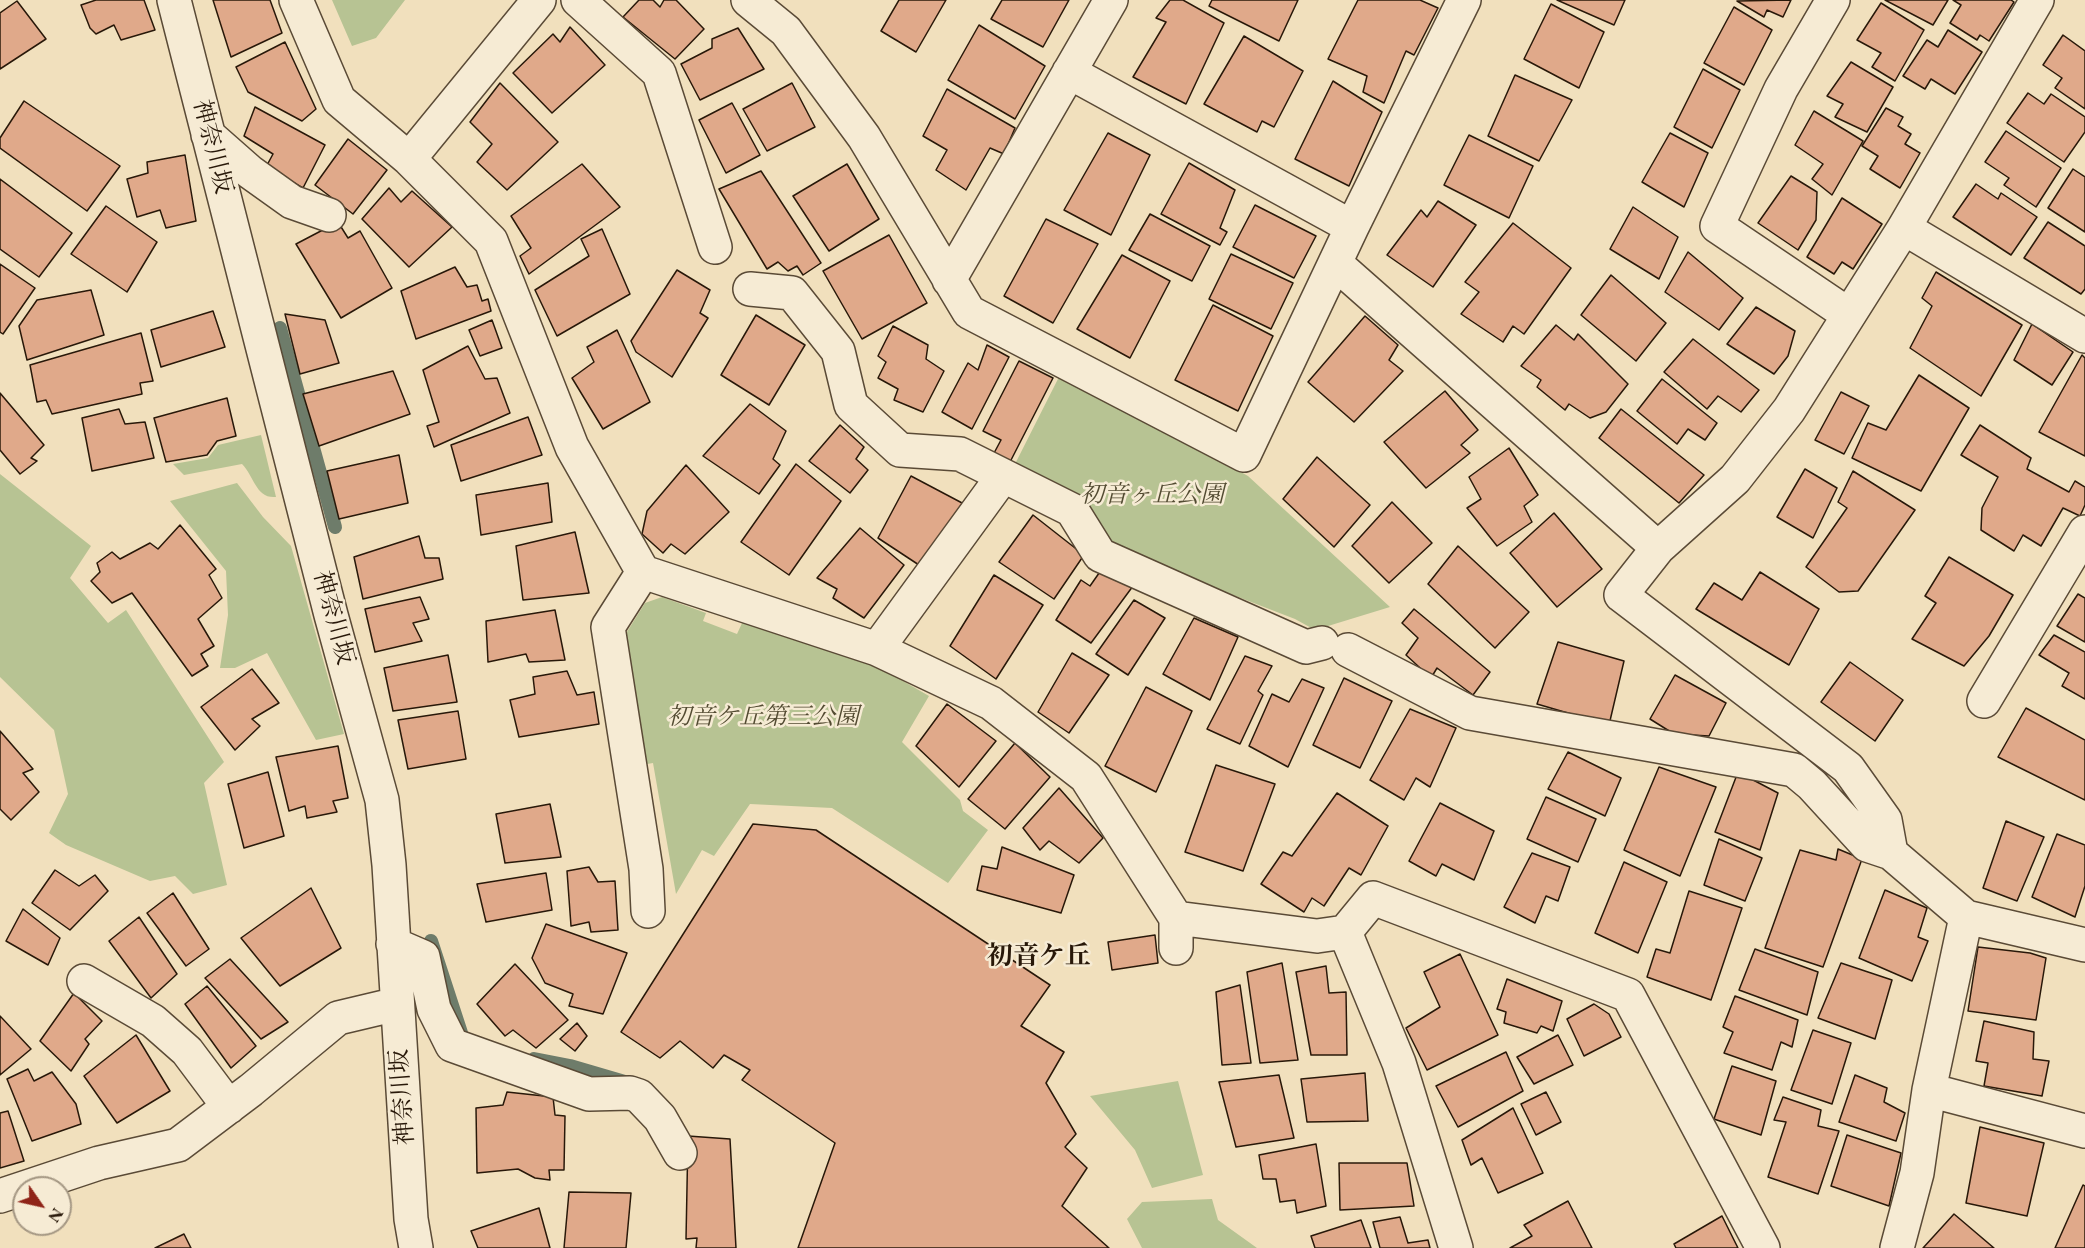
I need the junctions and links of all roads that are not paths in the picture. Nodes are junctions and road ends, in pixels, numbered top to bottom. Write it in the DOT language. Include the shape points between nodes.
graph roads {
  1 [pos="174,0"];
  2 [pos="296,0"];
  3 [pos="539,0"];
  4 [pos="578,0"];
  5 [pos="748,0"];
  6 [pos="1111,0"];
  7 [pos="1464,0"];
  8 [pos="1833,0"];
  9 [pos="2037,0"];
  10 [pos="1069,72"];
  11 [pos="208,135"];
  12 [pos="409,159"];
  13 [pos="328,215"];
  14 [pos="1352,227"];
  15 [pos="1904,228"];
  16 [pos="715,247"];
  17 [pos="1335,263"];
  18 [pos="949,280"];
  19 [pos="750,289"];
  20 [pos="1849,315"];
  21 [pos="2085,336"];
  22 [pos="1003,476"];
  23 [pos="2085,532"];
  24 [pos="1658,548"];
  25 [pos="643,572"];
  26 [pos="877,649"];
  27 [pos="1984,701"];
  28 [pos="1890,853"];
  29 [pos="648,911"];
  30 [pos="1966,917"];
  31 [pos="1345,932"];
  32 [pos="393,944"];
  33 [pos="2085,945"];
  34 [pos="84,981"];
  35 [pos="397,1004"];
  36 [pos="1929,1090"];
  37 [pos="229,1107"];
  38 [pos="2085,1131"];
  39 [pos="680,1154"];
  40 [pos="0,1196"];
  41 [pos="413,1247"];
  42 [pos="1456,1248"];
  43 [pos="1763,1248"];
  44 [pos="1897,1248"];
  1 -- 11 [label="street, 神奈川坂"];
  2 -- 12 [label="street" via="339,100"];
  3 -- 12 [label="street"];
  4 -- 16 [label="street" via="658,74"];
  5 -- 18 [label="street" via="786,31 864,137"];
  6 -- 10 [label="street"];
  7 -- 14 [label="street"];
  8 -- 20 [label="street" via="1781,89 1717,226"];
  9 -- 15 [label="street"];
  10 -- 14 [label="street"];
  10 -- 18 [label="street"];
  11 -- 13 [label="street" via="292,202"];
  11 -- 32 [label="street, 神奈川坂" via="303,543 382,800"];
  12 -- 25 [label="street" via="491,241 572,447"];
  14 -- 17 [label="street"];
  15 -- 20 [label="street"];
  15 -- 21 [label="street"];
  17 -- 18 [label="street" via="1244,454 969,312"];
  17 -- 24 [label="street"];
  19 -- 22 [label="street" via="792,293 838,351 851,405 900,450 960,454"];
  20 -- 24 [label="street" via="1789,410 1735,479"];
  22 -- 26 [label="street"];
  22 -- 28 [label="street" via="1072,510 1100,555 1306,647 1335,646 1470,713 1794,770 1867,845"];
  23 -- 27 [label="street"];
  24 -- 28 [label="street" via="1621,595 1848,768 1885,820"];
  25 -- 26 [label="street"];
  25 -- 29 [label="street" via="608,627 646,869"];
  26 -- 31 [label="street" via="991,703 1086,777 1176,933 1317,936"];
  28 -- 30 [label="street"];
  30 -- 33 [label="street"];
  30 -- 36 [label="street"];
  31 -- 42 [label="street" via="1399,1063"];
  31 -- 43 [label="street" via="1373,898 1628,994"];
  32 -- 35 [label="street, 神奈川坂"];
  32 -- 39 [label="street" via="423,957 434,1009 452,1046 589,1094 630,1092 639,1096 660,1118"];
  34 -- 37 [label="street" via="153,1021 186,1050"];
  35 -- 37 [label="street" via="338,1018"];
  35 -- 41 [label="street, 神奈川坂"];
  36 -- 38 [label="street"];
  36 -- 44 [label="street" via="1917,1173"];
  37 -- 40 [label="street" via="178,1145 99,1163"];
}
